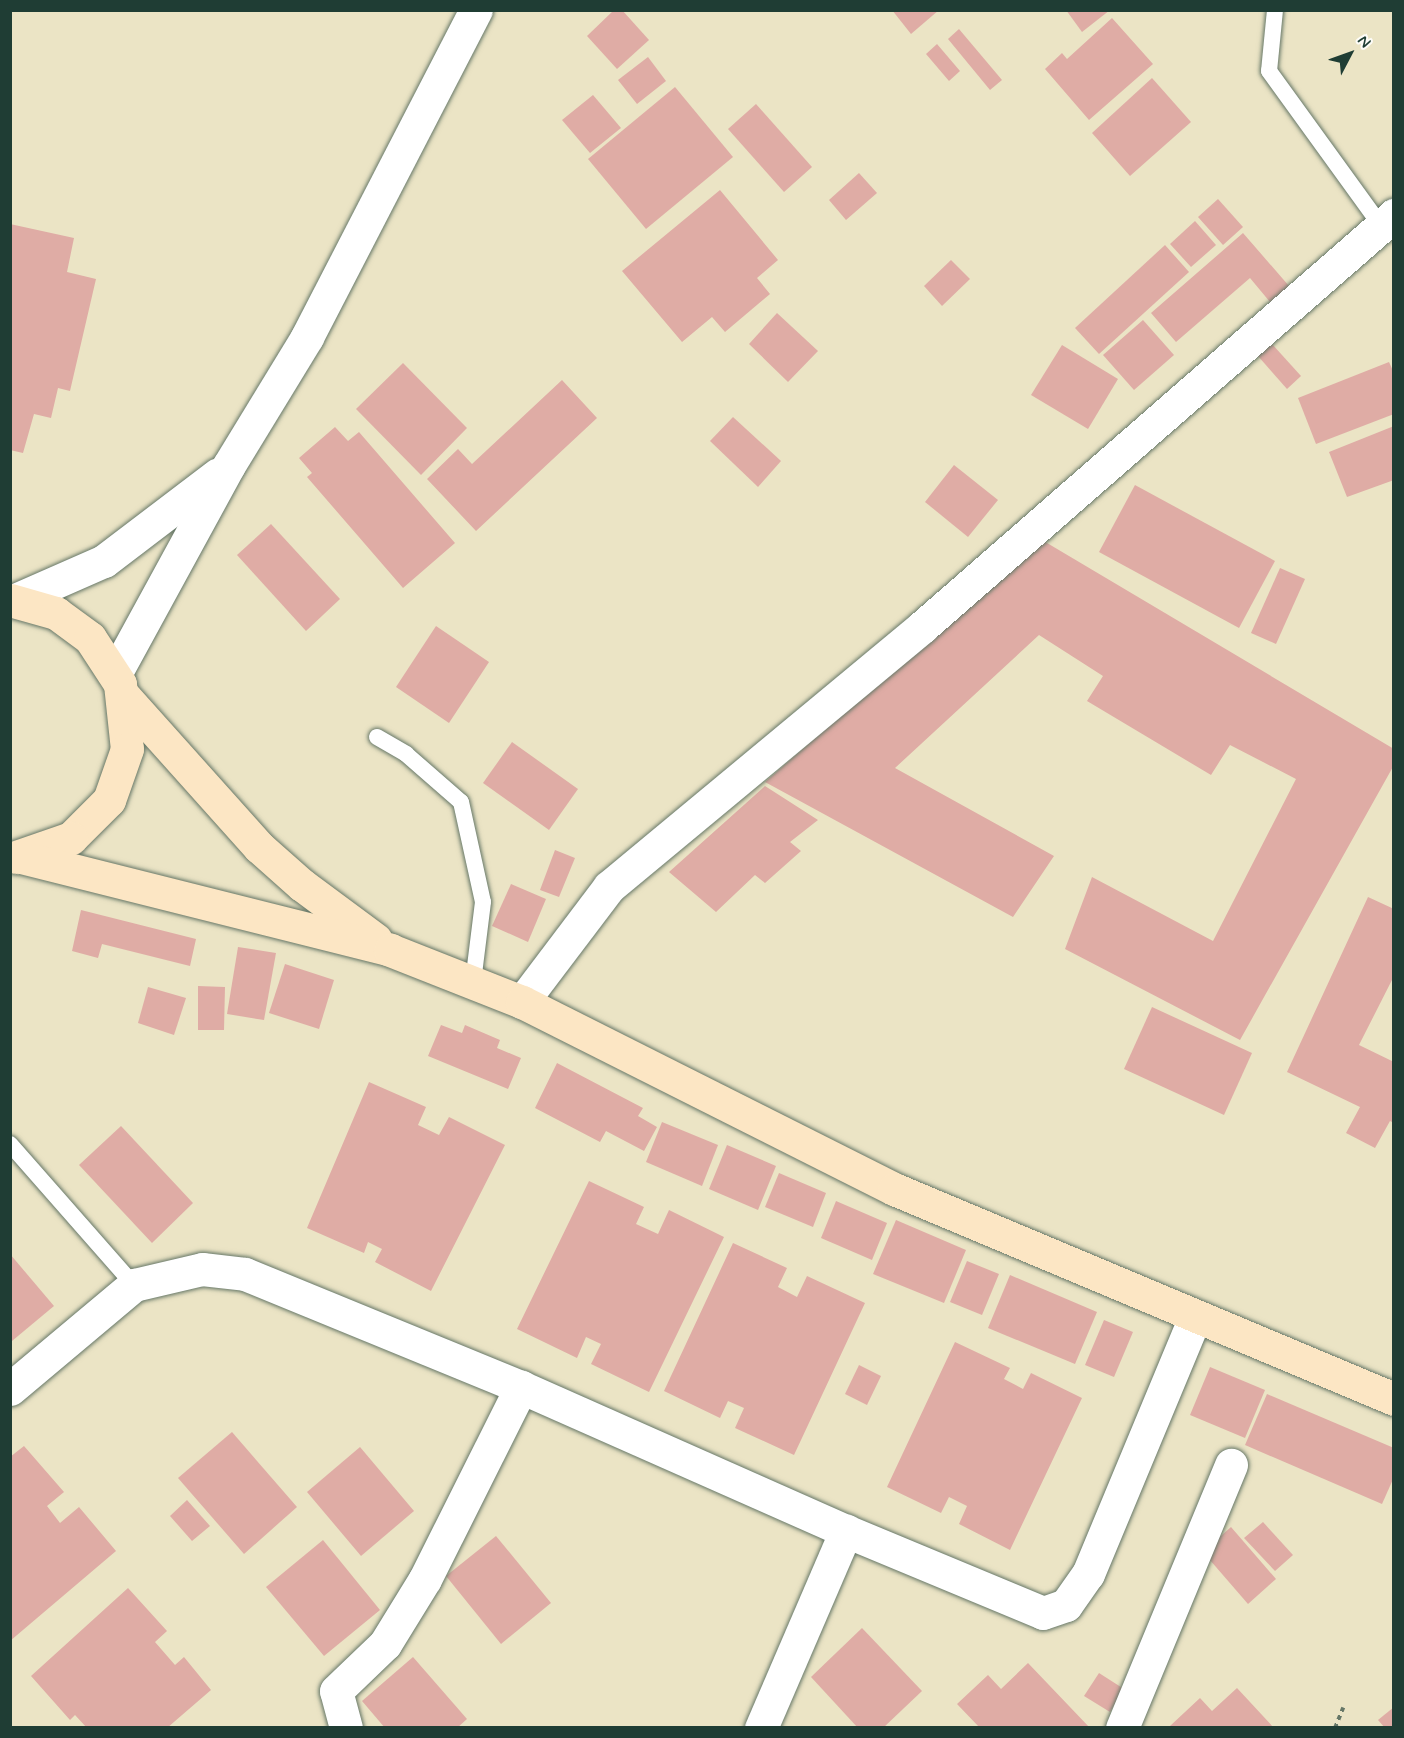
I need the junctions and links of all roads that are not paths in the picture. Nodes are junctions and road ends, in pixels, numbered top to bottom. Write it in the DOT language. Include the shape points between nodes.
graph roads {
  1 [pos="476,10"];
  2 [pos="1275,10"];
  3 [pos="1387,220"];
  4 [pos="229,465"];
  5 [pos="13,600"];
  6 [pos="119,684"];
  7 [pos="377,737"];
  8 [pos="16,857"];
  9 [pos="390,950"];
  10 [pos="473,982"];
  11 [pos="522,1002"];
  12 [pos="10,1144"];
  13 [pos="134,1285"];
  14 [pos="1195,1317"];
  15 [pos="521,1387"];
  16 [pos="10,1389"];
  17 [pos="1394,1400"];
  18 [pos="1231,1466"];
  19 [pos="846,1531"];
  20 [pos="346,1728"];
  21 [pos="761,1728"];
  22 [pos="1122,1728"];
  1 -- 4 [label="street" via="308,337"];
  2 -- 3 [label="lane" via="1269,71"];
  3 -- 11 [label="street" via="922,627 609,887"];
  4 -- 5 [label="street" via="104,561"];
  4 -- 6 [label="street"];
  5 -- 6 [label="main road" via="56,614 90,638"];
  6 -- 8 [label="main road" via="127,749 108,800 71,838"];
  6 -- 9 [label="main road" via="259,847 302,885"];
  7 -- 10 [label="lane" via="406,754 461,802 483,902"];
  8 -- 9 [label="main road"];
  9 -- 10 [label="main road"];
  10 -- 11 [label="main road"];
  11 -- 14 [label="main road" via="894,1189"];
  12 -- 13 [label="lane"];
  13 -- 15 [label="street" via="202,1269 245,1274"];
  13 -- 16 [label="street"];
  14 -- 17 [label="main road"];
  14 -- 19 [label="street" via="1088,1574 1066,1605 1043,1612"];
  15 -- 19 [label="street"];
  15 -- 20 [label="street" via="425,1579 385,1644 336,1691"];
  18 -- 22 [label="street"];
  19 -- 21 [label="street"];
}
